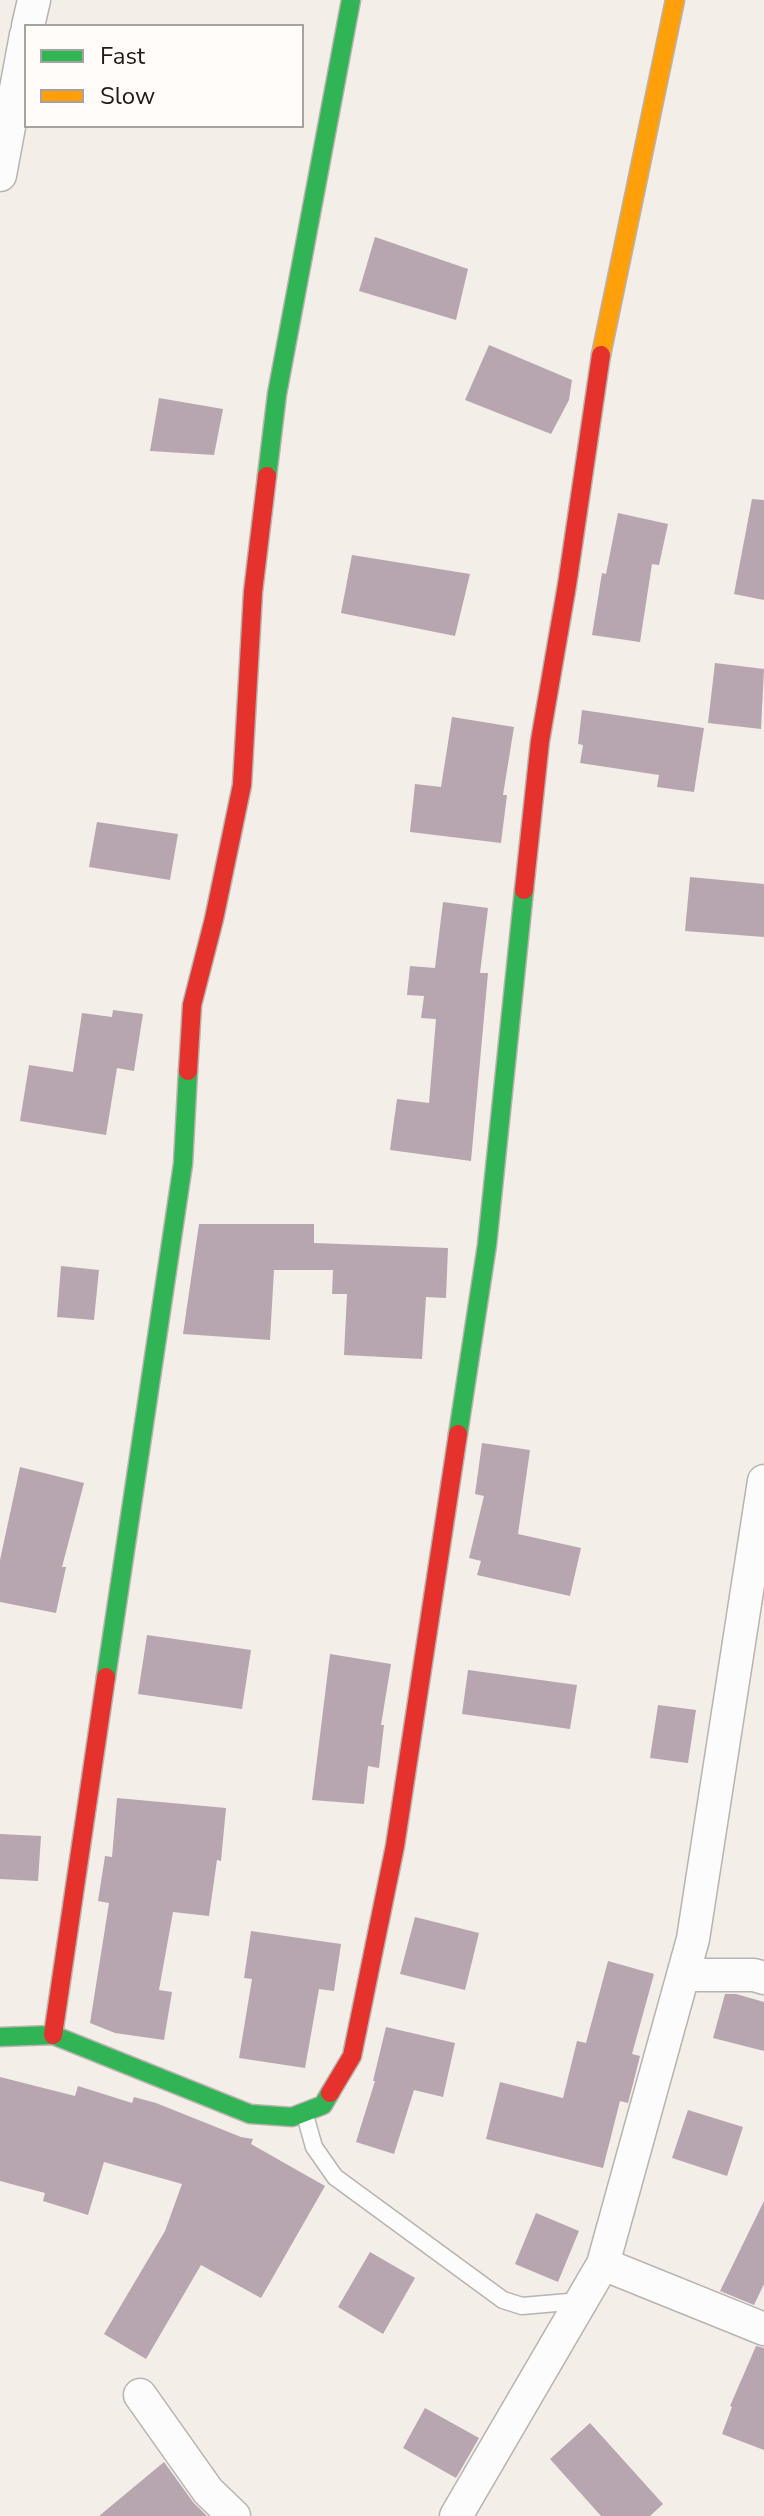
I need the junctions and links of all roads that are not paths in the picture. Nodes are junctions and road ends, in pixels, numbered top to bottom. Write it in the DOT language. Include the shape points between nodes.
graph roads {
  1 [pos="34,0"];
  2 [pos="351,0"];
  3 [pos="675,0"];
  4 [pos="28,24"];
  5 [pos="24,46"];
  6 [pos="0,175"];
  7 [pos="764,1481"];
  8 [pos="683,1975"];
  9 [pos="764,1978"];
  10 [pos="53,2035"];
  11 [pos="0,2037"];
  12 [pos="305,2112"];
  13 [pos="603,2264"];
  14 [pos="582,2301"];
  15 [pos="764,2329"];
  16 [pos="140,2395"];
  17 [pos="459,2515"];
  18 [pos="234,2516"];
  1 -- 4 [label="street"];
  2 -- 10 [label="street" via="277,394 253,592 242,785 192,1005 183,1164"];
  3 -- 12 [label="street" via="601,356 540,741 487,1245 395,1846 352,2056 323,2105"];
  5 -- 6 [label="street"];
  7 -- 8 [label="street" via="693,1939"];
  8 -- 9 [label="street"];
  8 -- 13 [label="street"];
  10 -- 11 [label="street"];
  10 -- 12 [label="street" via="250,2114 292,2117"];
  12 -- 14 [label="lane" via="314,2147 335,2177 503,2300 522,2306"];
  13 -- 14 [label="street"];
  13 -- 15 [label="street"];
  14 -- 17 [label="street"];
  16 -- 18 [label="street" via="208,2491"];
}
